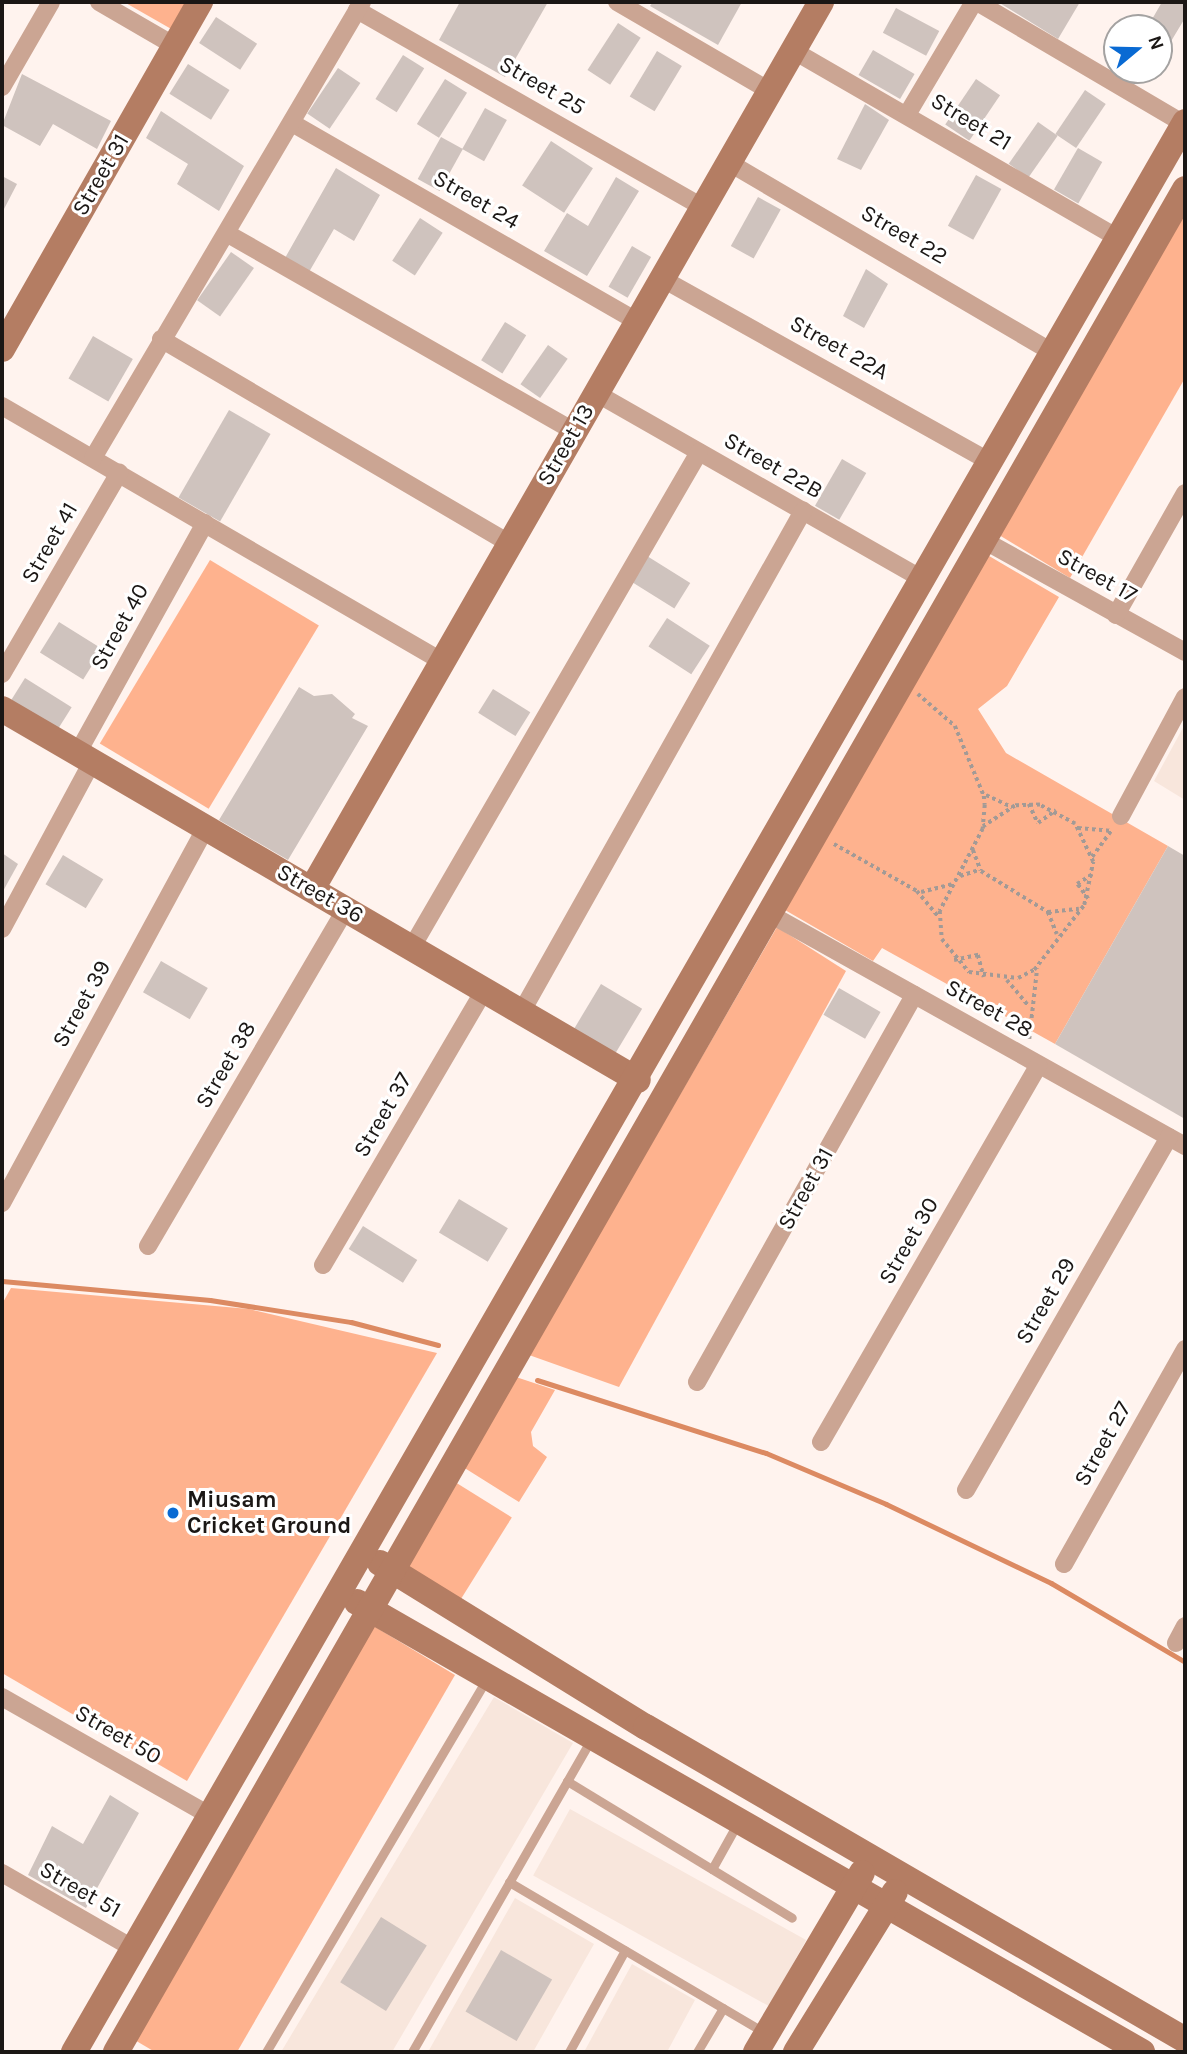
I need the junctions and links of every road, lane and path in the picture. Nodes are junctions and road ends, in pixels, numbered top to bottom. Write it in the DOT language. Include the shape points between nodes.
graph roads {
  1 [pos="51,2"];
  2 [pos="99,2"];
  3 [pos="200,2"];
  4 [pos="617,2"];
  5 [pos="821,2"];
  6 [pos="975,2"];
  7 [pos="359,6"];
  8 [pos="175,46"];
  9 [pos="794,51"];
  10 [pos="2,87"];
  11 [pos="770,91"];
  12 [pos="908,113"];
  13 [pos="292,123"];
  14 [pos="1184,123"];
  15 [pos="728,162"];
  16 [pos="1185,189"];
  17 [pos="702,207"];
  18 [pos="228,234"];
  19 [pos="1119,239"];
  20 [pos="661,278"];
  21 [pos="1084,300"];
  22 [pos="1113,318"];
  23 [pos="637,321"];
  24 [pos="4,339"];
  25 [pos="161,339"];
  26 [pos="1054,353"];
  27 [pos="596,393"];
  28 [pos="2,406"];
  29 [pos="574,431"];
  30 [pos="699,452"];
  31 [pos="93,458"];
  32 [pos="992,463"];
  33 [pos="119,472"];
  34 [pos="1185,494"];
  35 [pos="803,511"];
  36 [pos="205,523"];
  37 [pos="985,541"];
  38 [pos="510,544"];
  39 [pos="925,581"];
  40 [pos="1116,615"];
  41 [pos="1185,652"];
  42 [pos="443,662"];
  43 [pos="2,674"];
  44 [pos="868,679"];
  45 [pos="898,690"];
  46 [pos="1185,697"];
  47 [pos="2,709"];
  48 [pos="85,758"];
  49 [pos="984,794"];
  50 [pos="1029,804"];
  51 [pos="1012,807"];
  52 [pos="1056,810"];
  53 [pos="1121,816"];
  54 [pos="984,827"];
  55 [pos="206,828"];
  56 [pos="1078,828"];
  57 [pos="1110,831"];
  58 [pos="814,833"];
  59 [pos="973,849"];
  60 [pos="1092,858"];
  61 [pos="979,869"];
  62 [pos="1094,873"];
  63 [pos="958,877"];
  64 [pos="954,884"];
  65 [pos="312,889"];
  66 [pos="919,892"];
  67 [pos="1088,899"];
  68 [pos="1081,909"];
  69 [pos="345,910"];
  70 [pos="1048,912"];
  71 [pos="768,914"];
  72 [pos="939,918"];
  73 [pos="2,929"];
  74 [pos="1058,934"];
  75 [pos="412,947"];
  76 [pos="954,960"];
  77 [pos="1037,965"];
  78 [pos="984,977"];
  79 [pos="1005,979"];
  80 [pos="485,989"];
  81 [pos="914,995"];
  82 [pos="681,1005"];
  83 [pos="1031,1008"];
  84 [pos="522,1011"];
  85 [pos="707,1021"];
  86 [pos="1032,1061"];
  87 [pos="638,1080"];
  88 [pos="1169,1138"];
  89 [pos="1185,1146"];
  90 [pos="2,1203"];
  91 [pos="148,1246"];
  92 [pos="323,1265"];
  93 [pos="1183,1356"];
  94 [pos="697,1382"];
  95 [pos="821,1442"];
  96 [pos="966,1490"];
  97 [pos="365,1551"];
  98 [pos="1064,1564"];
  99 [pos="393,1573"];
  100 [pos="341,1592"];
  101 [pos="370,1611"];
  102 [pos="1185,1626"];
  103 [pos="1176,1643"];
  104 [pos="488,1677"];
  105 [pos="2,1697"];
  106 [pos="592,1737"];
  107 [pos="566,1781"];
  108 [pos="211,1816"];
  109 [pos="738,1822"];
  110 [pos="871,1856"];
  111 [pos="712,1869"];
  112 [pos="2,1873"];
  113 [pos="905,1875"];
  114 [pos="509,1882"];
  115 [pos="853,1888"];
  116 [pos="885,1907"];
  117 [pos="792,1918"];
  118 [pos="134,1949"];
  119 [pos="625,1950"];
  120 [pos="723,2008"];
  121 [pos="1185,2040"];
  122 [pos="761,2043"];
  123 [pos="120,2051"];
  124 [pos="74,2052"];
  125 [pos="267,2052"];
  126 [pos="412,2052"];
  127 [pos="569,2052"];
  128 [pos="697,2052"];
  129 [pos="796,2052"];
  130 [pos="1142,2052"];
  1 -- 10 [label="street"];
  2 -- 8 [label="street"];
  3 -- 8 [label="street, Street 31"];
  4 -- 11 [label="street"];
  5 -- 9 [label="street, Street 13"];
  6 -- 12 [label="street"];
  6 -- 14 [label="street"];
  7 -- 13 [label="street"];
  7 -- 17 [label="street, Street 25"];
  8 -- 24 [label="street, Street 31"];
  9 -- 11 [label="street, Street 13"];
  9 -- 12 [label="street, Street 21"];
  11 -- 15 [label="street, Street 13"];
  12 -- 19 [label="street, Street 21"];
  13 -- 18 [label="street"];
  13 -- 23 [label="street, Street 24"];
  14 -- 19 [label="street"];
  15 -- 17 [label="street, Street 13"];
  15 -- 26 [label="street, Street 22"];
  16 -- 22 [label="street"];
  17 -- 20 [label="street, Street 13"];
  18 -- 25 [label="street"];
  18 -- 29 [label="street"];
  19 -- 21 [label="street"];
  20 -- 23 [label="street, Street 13"];
  20 -- 32 [label="street, Street 22A"];
  21 -- 22 [label="street"];
  21 -- 26 [label="street"];
  22 -- 37 [label="street"];
  23 -- 27 [label="street, Street 13"];
  25 -- 31 [label="street"];
  25 -- 38 [label="street"];
  26 -- 32 [label="street"];
  27 -- 29 [label="street, Street 13"];
  27 -- 30 [label="street, Street 22B"];
  28 -- 31 [label="street"];
  29 -- 38 [label="street, Street 13"];
  30 -- 35 [label="street, Street 22B"];
  30 -- 75 [label="street"];
  31 -- 33 [label="street"];
  32 -- 39 [label="street"];
  33 -- 36 [label="street"];
  33 -- 43 [label="street, Street 41"];
  34 -- 40 [label="street"];
  35 -- 39 [label="street, Street 22B"];
  35 -- 84 [label="street"];
  36 -- 42 [label="street"];
  36 -- 48 [label="street, Street 40"];
  37 -- 40 [label="street, Street 17"];
  37 -- 45 [label="street"];
  38 -- 42 [label="street, Street 13"];
  39 -- 44 [label="street"];
  40 -- 41 [label="street, Street 17"];
  42 -- 65 [label="street, Street 13"];
  44 -- 45 [label="street"];
  44 -- 82 [label="street"];
  45 -- 49 [label="path" via="955,726"];
  45 -- 58 [label="street"];
  46 -- 53 [label="street"];
  47 -- 48 [label="street, Street 36"];
  48 -- 55 [label="street, Street 36"];
  48 -- 73 [label="street, Street 40"];
  49 -- 51 [label="path"];
  49 -- 54 [label="path"];
  50 -- 51 [label="path"];
  50 -- 52 [label="path"];
  50 -- 52 [label="path" via="1038,824"];
  51 -- 54 [label="path"];
  52 -- 56 [label="path"];
  53 -- 57 [label="path"];
  54 -- 59 [label="path"];
  55 -- 65 [label="street, Street 36"];
  55 -- 90 [label="street, Street 39"];
  56 -- 57 [label="path"];
  56 -- 60 [label="path"];
  57 -- 60 [label="path"];
  58 -- 66 [label="path"];
  58 -- 71 [label="street"];
  59 -- 61 [label="path"];
  59 -- 63 [label="path"];
  60 -- 62 [label="path"];
  61 -- 63 [label="path"];
  61 -- 70 [label="path"];
  62 -- 67 [label="path"];
  62 -- 67 [label="path" via="1077,884"];
  63 -- 64 [label="path"];
  64 -- 66 [label="path"];
  64 -- 72 [label="path"];
  65 -- 69 [label="street, Street 36"];
  66 -- 72 [label="path"];
  67 -- 68 [label="path"];
  68 -- 70 [label="path"];
  68 -- 74 [label="path"];
  69 -- 75 [label="street, Street 36"];
  69 -- 91 [label="street, Street 38"];
  70 -- 74 [label="path"];
  71 -- 81 [label="street, Street 28"];
  71 -- 85 [label="street"];
  72 -- 76 [label="path"];
  74 -- 77 [label="path"];
  75 -- 80 [label="street, Street 36"];
  76 -- 78 [label="path"];
  76 -- 78 [label="path" via="978,955"];
  77 -- 79 [label="path" via="1028,975"];
  77 -- 83 [label="path"];
  78 -- 79 [label="path"];
  79 -- 83 [label="path"];
  80 -- 84 [label="street, Street 36"];
  80 -- 92 [label="street, Street 37"];
  81 -- 86 [label="street, Street 28"];
  81 -- 94 [label="street, Street 31"];
  82 -- 85 [label="street"];
  82 -- 87 [label="street"];
  83 -- 86 [label="path"];
  84 -- 87 [label="street, Street 36"];
  85 -- 99 [label="street"];
  86 -- 88 [label="street, Street 28"];
  86 -- 95 [label="street, Street 30"];
  87 -- 97 [label="street"];
  88 -- 89 [label="street, Street 28"];
  88 -- 96 [label="street, Street 29"];
  93 -- 98 [label="street, Street 27"];
  97 -- 99 [label="street"];
  97 -- 100 [label="street"];
  99 -- 101 [label="street"];
  99 -- 110 [label="street"];
  100 -- 101 [label="street"];
  100 -- 108 [label="street"];
  101 -- 104 [label="street"];
  101 -- 123 [label="street"];
  102 -- 103 [label="street"];
  104 -- 106 [label="street"];
  104 -- 125 [label="lane"];
  105 -- 108 [label="street, Street 50"];
  106 -- 107 [label="lane"];
  106 -- 109 [label="street"];
  107 -- 111 [label="lane"];
  107 -- 114 [label="lane"];
  108 -- 118 [label="street"];
  109 -- 111 [label="lane"];
  109 -- 115 [label="street"];
  110 -- 113 [label="street"];
  110 -- 115 [label="street"];
  111 -- 117 [label="lane"];
  112 -- 118 [label="street, Street 51"];
  113 -- 116 [label="street"];
  113 -- 121 [label="street"];
  114 -- 119 [label="lane"];
  114 -- 126 [label="lane"];
  115 -- 116 [label="street"];
  115 -- 122 [label="street"];
  116 -- 129 [label="street"];
  116 -- 130 [label="street"];
  118 -- 124 [label="street"];
  119 -- 120 [label="lane"];
  119 -- 127 [label="lane"];
  120 -- 122 [label="lane"];
  120 -- 128 [label="lane"];
}
